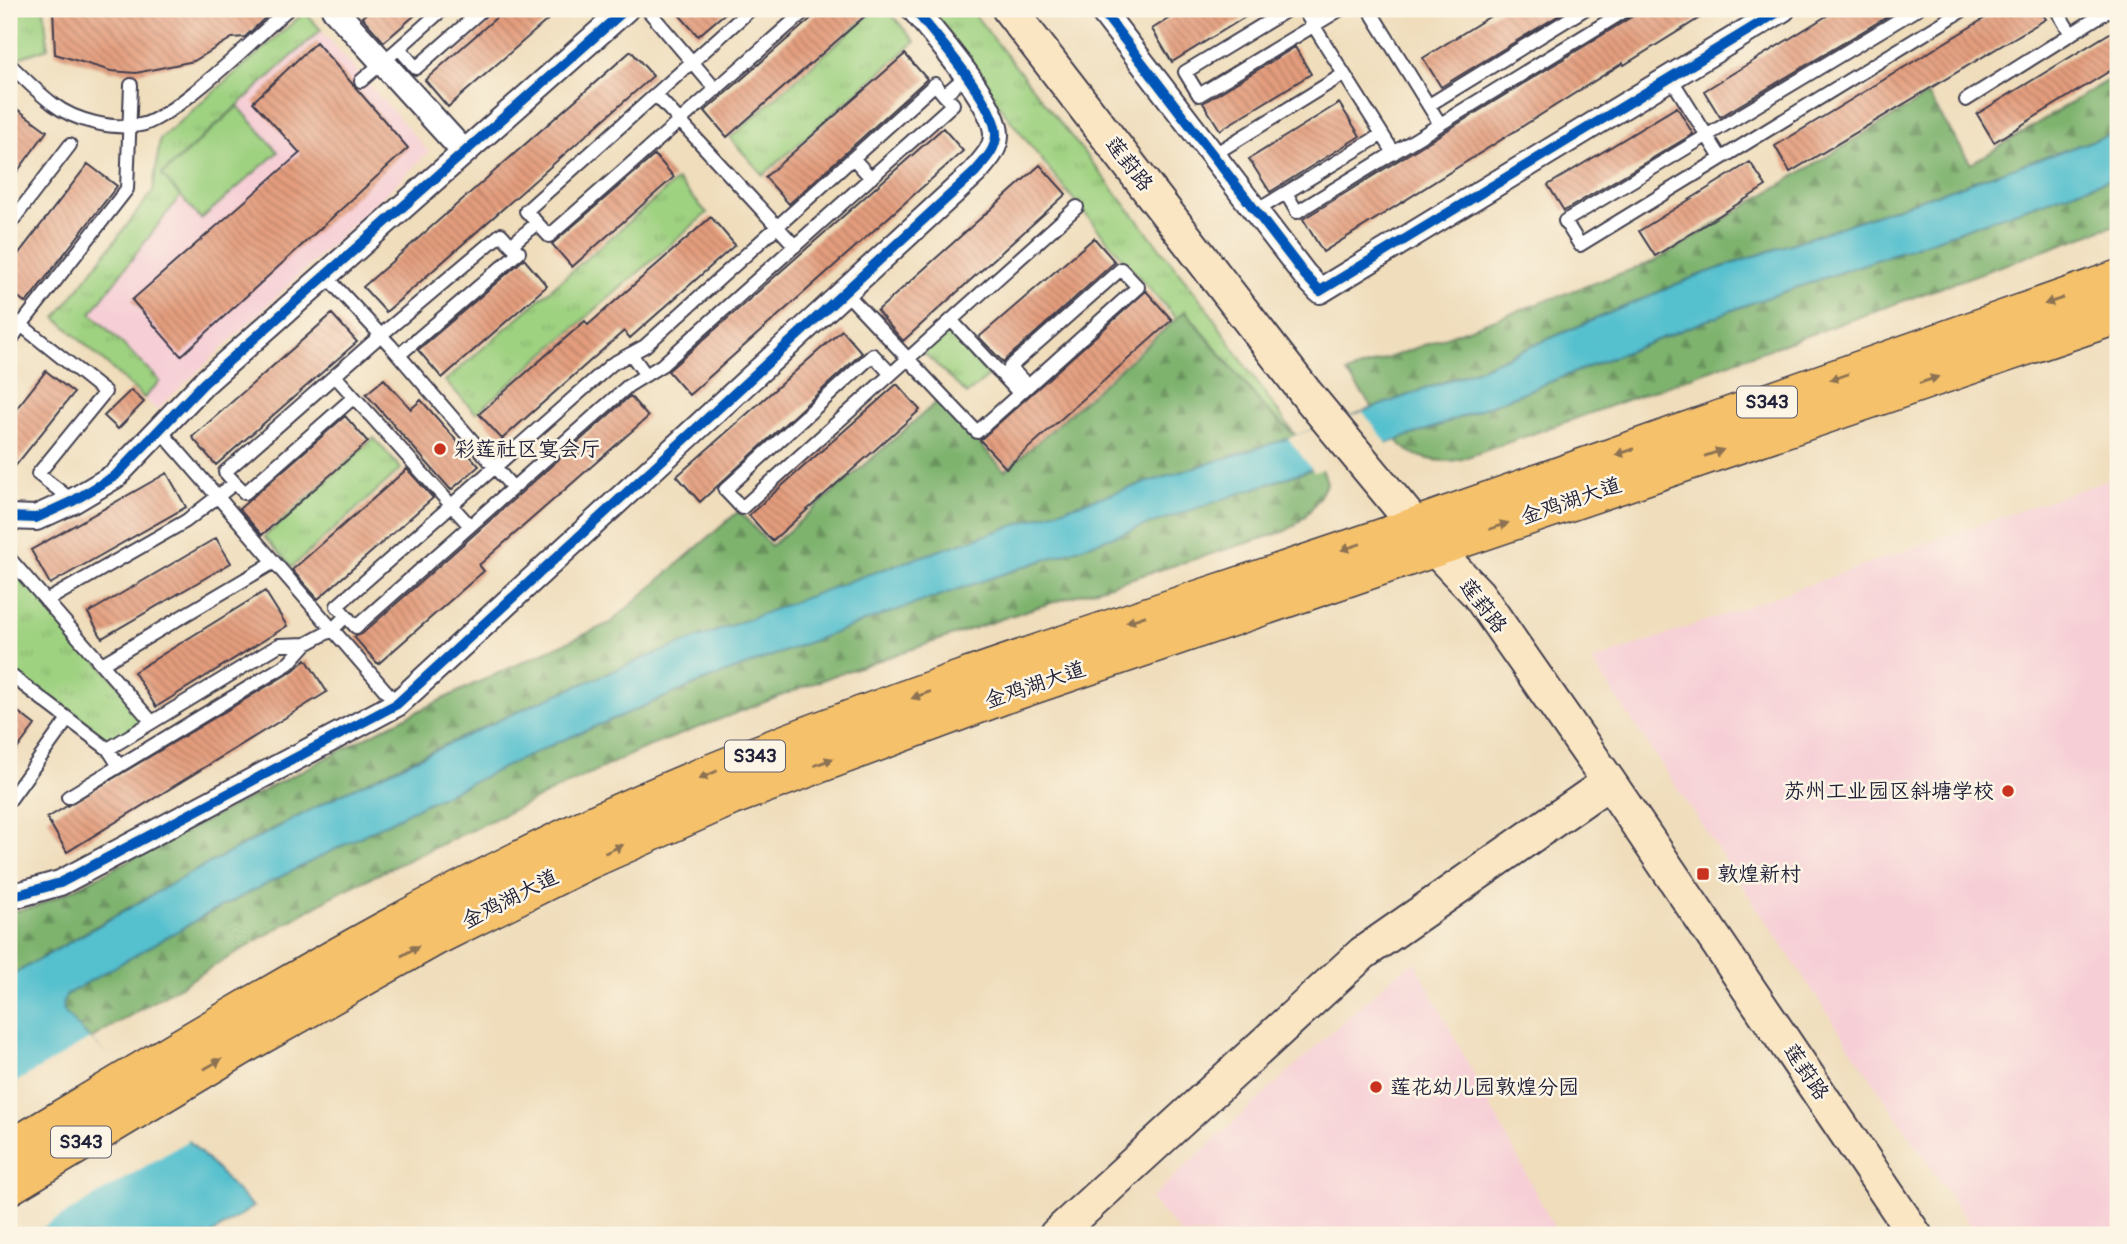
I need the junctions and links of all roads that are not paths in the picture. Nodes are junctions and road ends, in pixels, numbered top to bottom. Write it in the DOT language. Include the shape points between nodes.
graph roads {
  1 [pos="288,9"];
  2 [pos="334,9"];
  3 [pos="443,9"];
  4 [pos="483,9"];
  5 [pos="626,9"];
  6 [pos="647,9"];
  7 [pos="751,9"];
  8 [pos="807,9"];
  9 [pos="914,9"];
  10 [pos="1009,9"];
  11 [pos="1101,9"];
  12 [pos="1289,9"];
  13 [pos="1303,9"];
  14 [pos="1341,9"];
  15 [pos="1369,9"];
  16 [pos="1585,9"];
  17 [pos="1628,9"];
  18 [pos="1917,9"];
  19 [pos="1965,9"];
  20 [pos="2056,9"];
  21 [pos="2112,9"];
  22 [pos="1777,10"];
  23 [pos="2095,13"];
  24 [pos="1313,26"];
  25 [pos="2071,34"];
  26 [pos="391,55"];
  27 [pos="692,61"];
  28 [pos="9,64"];
  29 [pos="1344,75"];
  30 [pos="966,76"];
  31 [pos="1670,77"];
  32 [pos="361,81"];
  33 [pos="131,85"];
  34 [pos="1192,85"];
  35 [pos="716,90"];
  36 [pos="656,94"];
  37 [pos="944,95"];
  38 [pos="1170,98"];
  39 [pos="1966,100"];
  40 [pos="1429,105"];
  41 [pos="681,121"];
  42 [pos="1440,124"];
  43 [pos="131,125"];
  44 [pos="1381,135"];
  45 [pos="1707,135"];
  46 [pos="70,145"];
  47 [pos="464,152"];
  48 [pos="1394,153"];
  49 [pos="1213,155"];
  50 [pos="853,158"];
  51 [pos="1721,158"];
  52 [pos="871,178"];
  53 [pos="1286,193"];
  54 [pos="1077,207"];
  55 [pos="1256,211"];
  56 [pos="537,223"];
  57 [pos="9,225"];
  58 [pos="777,226"];
  59 [pos="511,245"];
  60 [pos="795,246"];
  61 [pos="326,275"];
  62 [pos="2118,279"];
  63 [pos="845,292"];
  64 [pos="2118,316"];
  65 [pos="9,317"];
  66 [pos="951,320"];
  67 [pos="21,326"];
  68 [pos="381,335"];
  69 [pos="9,343"];
  70 [pos="631,354"];
  71 [pos="398,355"];
  72 [pos="908,359"];
  73 [pos="891,374"];
  74 [pos="646,375"];
  75 [pos="335,376"];
  76 [pos="1023,390"];
  77 [pos="354,397"];
  78 [pos="159,429"];
  79 [pos="495,467"];
  80 [pos="235,483"];
  81 [pos="513,488"];
  82 [pos="217,497"];
  83 [pos="73,501"];
  84 [pos="452,505"];
  85 [pos="9,517"];
  86 [pos="470,526"];
  87 [pos="1425,537"];
  88 [pos="9,558"];
  89 [pos="274,562"];
  90 [pos="46,601"];
  91 [pos="346,616"];
  92 [pos="332,630"];
  93 [pos="306,644"];
  94 [pos="102,664"];
  95 [pos="9,674"];
  96 [pos="397,704"];
  97 [pos="68,719"];
  98 [pos="152,722"];
  99 [pos="108,749"];
  100 [pos="118,766"];
  101 [pos="1609,782"];
  102 [pos="68,797"];
  103 [pos="9,801"];
  104 [pos="9,895"];
  105 [pos="143,1087"];
  106 [pos="9,1150"];
  107 [pos="9,1186"];
  108 [pos="1056,1235"];
  109 [pos="1915,1235"];
  1 -- 43 [label="lane" via="176,107 142,125"];
  2 -- 26 [label="street"];
  3 -- 26 [label="lane"];
  4 -- 26 [label="lane" via="416,68"];
  5 -- 47 [label="street"];
  6 -- 27 [label="lane"];
  7 -- 27 [label="lane"];
  8 -- 35 [label="lane"];
  9 -- 30 [label="street"];
  10 -- 87 [label="main road, 莲葑路" via="1305,393"];
  11 -- 38 [label="street"];
  12 -- 34 [label="lane" via="1185,72"];
  13 -- 24 [label="lane"];
  14 -- 24 [label="lane"];
  15 -- 40 [label="lane"];
  16 -- 40 [label="lane"];
  17 -- 42 [label="lane"];
  18 -- 45 [label="lane"];
  19 -- 51 [label="lane"];
  20 -- 25 [label="lane"];
  21 -- 23 [label="lane"];
  22 -- 31 [label="street"];
  23 -- 25 [label="lane"];
  24 -- 29 [label="lane"];
  24 -- 34 [label="lane" via="1199,95"];
  25 -- 39 [label="lane"];
  26 -- 32 [label="lane"];
  26 -- 47 [label="street"];
  27 -- 35 [label="lane"];
  27 -- 36 [label="lane"];
  28 -- 43 [label="lane" via="54,105 72,115 102,124"];
  29 -- 44 [label="lane"];
  29 -- 49 [label="lane"];
  30 -- 37 [label="lane"];
  30 -- 63 [label="street" via="992,117 997,134 993,150"];
  31 -- 45 [label="lane"];
  31 -- 55 [label="street" via="1320,291"];
  33 -- 43 [label="lane"];
  34 -- 38 [label="lane"];
  35 -- 41 [label="lane"];
  36 -- 41 [label="lane"];
  36 -- 56 [label="lane" via="526,211"];
  37 -- 50 [label="lane" via="935,84"];
  37 -- 52 [label="lane" via="953,104"];
  38 -- 49 [label="street"];
  40 -- 42 [label="lane"];
  41 -- 56 [label="lane" via="549,236"];
  41 -- 58 [label="lane"];
  42 -- 48 [label="lane"];
  43 -- 67 [label="lane" via="127,188"];
  44 -- 48 [label="lane"];
  44 -- 53 [label="lane"];
  45 -- 51 [label="lane"];
  45 -- 51 [label="lane" via="1565,221 1580,245"];
  46 -- 57 [label="lane"];
  47 -- 61 [label="street"];
  48 -- 53 [label="lane" via="1297,212"];
  49 -- 55 [label="street"];
  50 -- 52 [label="lane"];
  50 -- 58 [label="lane"];
  52 -- 60 [label="lane"];
  53 -- 55 [label="lane"];
  54 -- 66 [label="lane"];
  56 -- 59 [label="lane"];
  58 -- 60 [label="lane"];
  58 -- 70 [label="lane"];
  59 -- 68 [label="lane" via="500,234"];
  59 -- 71 [label="lane" via="519,252"];
  60 -- 74 [label="lane"];
  61 -- 68 [label="lane"];
  61 -- 78 [label="street"];
  62 -- 87 [label="main road, 金鸡湖大道 / S343, one-way"];
  63 -- 72 [label="lane"];
  63 -- 96 [label="street"];
  87 -- 64 [label="main road, 金鸡湖大道 / S343, one-way"];
  65 -- 67 [label="lane"];
  66 -- 72 [label="lane"];
  66 -- 76 [label="lane"];
  67 -- 69 [label="lane"];
  67 -- 83 [label="lane" via="105,392 38,474"];
  68 -- 71 [label="lane"];
  68 -- 75 [label="lane"];
  70 -- 74 [label="lane"];
  70 -- 79 [label="lane" via="612,365"];
  71 -- 79 [label="lane"];
  72 -- 73 [label="lane"];
  72 -- 76 [label="lane" via="977,432"];
  73 -- 73 [label="lane" via="873,355 725,490 742,508"];
  74 -- 81 [label="lane"];
  75 -- 77 [label="lane"];
  75 -- 80 [label="lane" via="225,472"];
  76 -- 76 [label="lane" via="1010,367 1121,269 1138,287"];
  77 -- 80 [label="lane" via="245,493"];
  77 -- 84 [label="lane"];
  78 -- 82 [label="lane"];
  78 -- 83 [label="street" via="115,476"];
  79 -- 81 [label="lane"];
  79 -- 84 [label="lane"];
  80 -- 82 [label="lane"];
  81 -- 86 [label="lane"];
  82 -- 89 [label="lane"];
  82 -- 90 [label="lane" via="186,521"];
  83 -- 85 [label="street" via="36,518"];
  84 -- 86 [label="lane"];
  84 -- 91 [label="lane" via="337,606"];
  86 -- 91 [label="lane" via="356,627"];
  87 -- 101 [label="main road, 莲葑路" via="1478,594"];
  87 -- 105 [label="main road, 金鸡湖大道 / S343" via="995,667 716,771 417,913"];
  88 -- 90 [label="lane"];
  89 -- 92 [label="lane"];
  89 -- 94 [label="lane"];
  90 -- 94 [label="lane"];
  91 -- 92 [label="lane"];
  92 -- 93 [label="lane"];
  92 -- 96 [label="lane"];
  93 -- 98 [label="lane" via="279,645"];
  93 -- 100 [label="lane" via="289,663"];
  94 -- 98 [label="lane"];
  95 -- 97 [label="lane"];
  96 -- 104 [label="street" via="60,883"];
  97 -- 99 [label="lane"];
  97 -- 103 [label="lane"];
  98 -- 99 [label="lane"];
  99 -- 100 [label="lane"];
  100 -- 102 [label="lane"];
  101 -- 108 [label="main road" via="1363,953"];
  101 -- 109 [label="main road, 莲葑路"];
  105 -- 106 [label="main road, 金鸡湖大道 / S343"];
  105 -- 107 [label="main road, 金鸡湖大道 / S343"];
}
